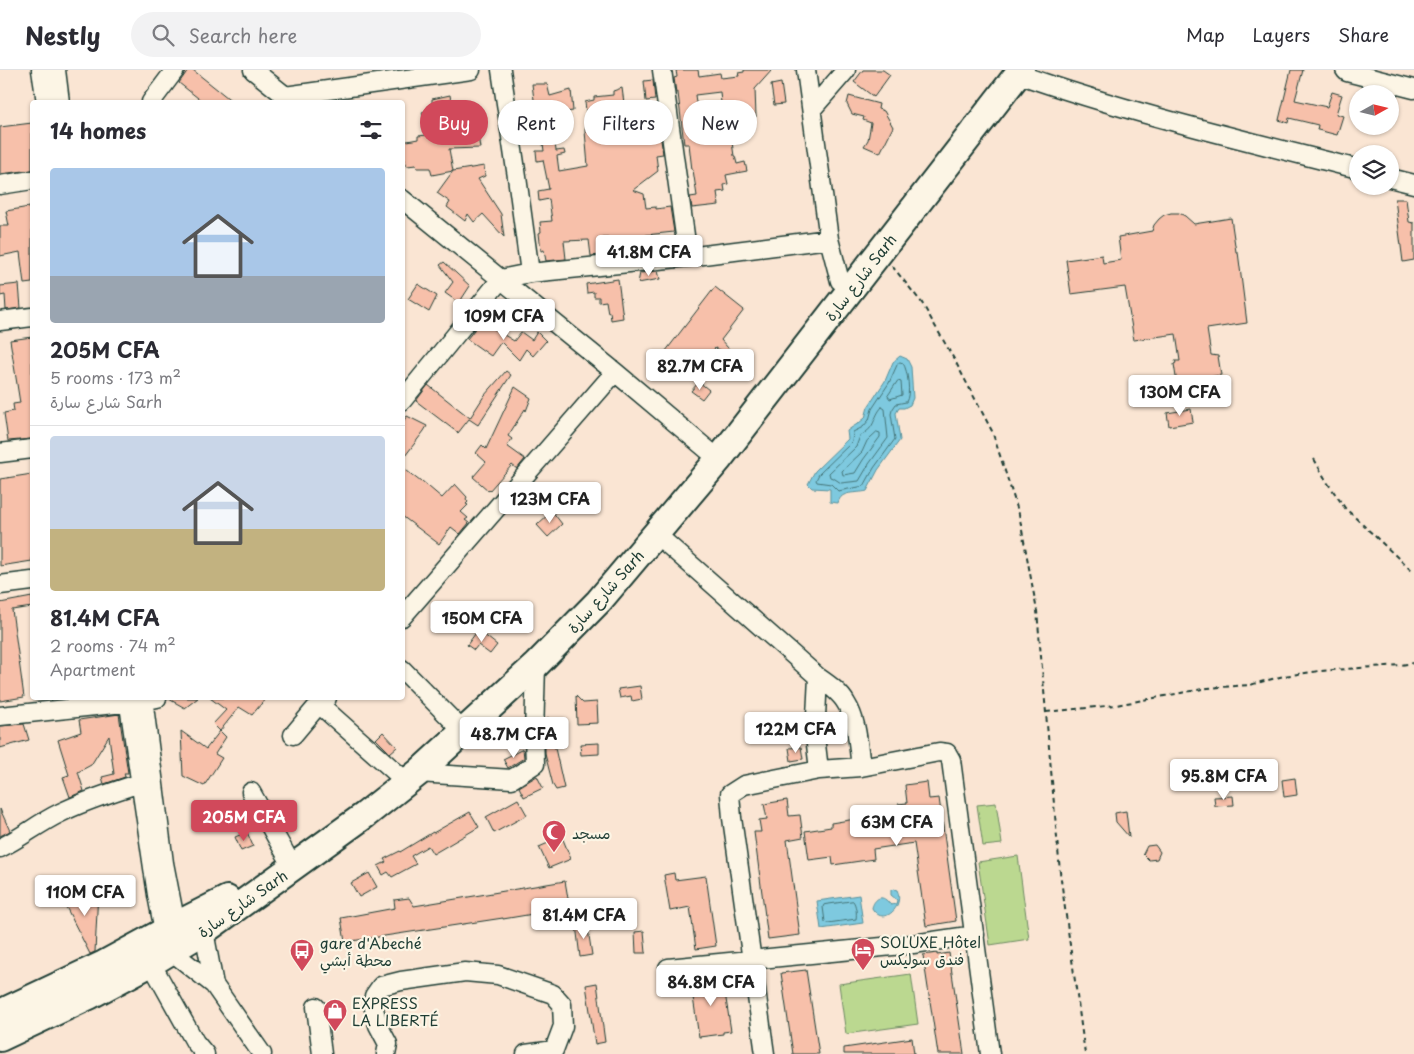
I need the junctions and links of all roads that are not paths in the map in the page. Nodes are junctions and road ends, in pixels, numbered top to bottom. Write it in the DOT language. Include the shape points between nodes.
graph roads {
  1 [pos="41,70"];
  2 [pos="56,70"];
  3 [pos="175,70"];
  4 [pos="253,70"];
  5 [pos="471,70"];
  6 [pos="501,70"];
  7 [pos="662,70"];
  8 [pos="806,70"];
  9 [pos="846,70"];
  10 [pos="1345,70"];
  11 [pos="1015,71"];
  12 [pos="1414,89"];
  13 [pos="46,100"];
  14 [pos="60,100"];
  15 [pos="152,100"];
  16 [pos="289,100"];
  17 [pos="812,109"];
  18 [pos="1349,167"];
  19 [pos="30,180"];
  20 [pos="1399,180"];
  21 [pos="1414,184"];
  22 [pos="0,185"];
  23 [pos="405,201"];
  24 [pos="829,240"];
  25 [pos="688,257"];
  26 [pos="530,273"];
  27 [pos="501,279"];
  28 [pos="840,281"];
  29 [pos="30,317"];
  30 [pos="0,321"];
  31 [pos="615,372"];
  32 [pos="405,397"];
  33 [pos="30,449"];
  34 [pos="709,450"];
  35 [pos="0,453"];
  36 [pos="656,534"];
  37 [pos="30,581"];
  38 [pos="0,585"];
  39 [pos="405,614"];
  40 [pos="536,665"];
  41 [pos="405,672"];
  42 [pos="818,677"];
  43 [pos="132,700"];
  44 [pos="140,700"];
  45 [pos="140,700"];
  46 [pos="323,701"];
  47 [pos="0,716"];
  48 [pos="458,726"];
  49 [pos="293,735"];
  50 [pos="861,767"];
  51 [pos="819,770"];
  52 [pos="409,775"];
  53 [pos="140,783"];
  54 [pos="252,792"];
  55 [pos="0,848"];
  56 [pos="289,860"];
  57 [pos="204,931"];
  58 [pos="975,936"];
  59 [pos="166,942"];
  60 [pos="752,960"];
  61 [pos="668,968"];
  62 [pos="214,985"];
  63 [pos="316,1007"];
  64 [pos="0,1013"];
  65 [pos="0,1038"];
  66 [pos="198,1050"];
  67 [pos="262,1054"];
  68 [pos="322,1054"];
  69 [pos="386,1054"];
  70 [pos="526,1054"];
  71 [pos="765,1054"];
  72 [pos="990,1054"];
  1 -- 13 [label="street"];
  2 -- 14 [label="street"];
  3 -- 15 [label="street"];
  4 -- 16 [label="street"];
  5 -- 16 [label="street"];
  6 -- 26 [label="street"];
  7 -- 25 [label="street"];
  8 -- 17 [label="street"];
  9 -- 17 [label="street"];
  10 -- 12 [label="street"];
  11 -- 18 [label="street" via="1129,110"];
  11 -- 28 [label="highway, شارع سارة Sarh" via="948,147"];
  11 -- 36 [label="highway, شارع سارة Sarh" via="719,459"];
  17 -- 24 [label="street"];
  19 -- 22 [label="street"];
  20 -- 21 [label="street"];
  23 -- 27 [label="street"];
  24 -- 25 [label="street"];
  24 -- 28 [label="street"];
  25 -- 26 [label="street"];
  26 -- 27 [label="street"];
  27 -- 31 [label="street"];
  27 -- 32 [label="street"];
  28 -- 34 [label="highway, شارع سارة Sarh"];
  29 -- 30 [label="street"];
  31 -- 34 [label="street"];
  31 -- 39 [label="street"];
  33 -- 35 [label="street"];
  34 -- 48 [label="highway, شارع سارة Sarh" via="595,591"];
  36 -- 40 [label="highway, شارع سارة Sarh" via="599,601"];
  36 -- 42 [label="street"];
  37 -- 38 [label="street"];
  40 -- 52 [label="highway, شارع سارة Sarh"];
  40 -- 52 [label="street" via="535,764 512,779"];
  41 -- 48 [label="street"];
  42 -- 50 [label="street" via="846,703 856,729"];
  42 -- 51 [label="street" via="815,736"];
  43 -- 47 [label="street"];
  44 -- 53 [label="street"];
  45 -- 59 [label="street" via="164,862"];
  46 -- 49 [label="street"];
  46 -- 52 [label="street"];
  48 -- 52 [label="highway, شارع سارة Sarh"];
  50 -- 51 [label="street"];
  50 -- 58 [label="street" via="939,752 946,753 951,760"];
  51 -- 60 [label="street" via="744,785 730,794"];
  52 -- 56 [label="highway, شارع سارة Sarh"];
  52 -- 57 [label="highway, شارع سارة Sarh" via="365,815"];
  53 -- 55 [label="street" via="59,813"];
  53 -- 59 [label="street"];
  54 -- 56 [label="street"];
  56 -- 59 [label="highway, شارع سارة Sarh"];
  57 -- 59 [label="highway, شارع سارة Sarh"];
  57 -- 62 [label="street"];
  58 -- 60 [label="street"];
  58 -- 72 [label="street"];
  59 -- 62 [label="street"];
  59 -- 64 [label="highway, شارع سارة Sarh" via="95,968"];
  59 -- 65 [label="highway, شارع سارة Sarh" via="90,996"];
  59 -- 66 [label="street"];
  60 -- 61 [label="street"];
  60 -- 71 [label="street"];
  62 -- 67 [label="street"];
  63 -- 68 [label="street"];
  69 -- 70 [label="street" via="388,1044 374,1010 374,996 381,986 465,972 498,975 553,994 562,1004 563,1026 554,1050"];
}
